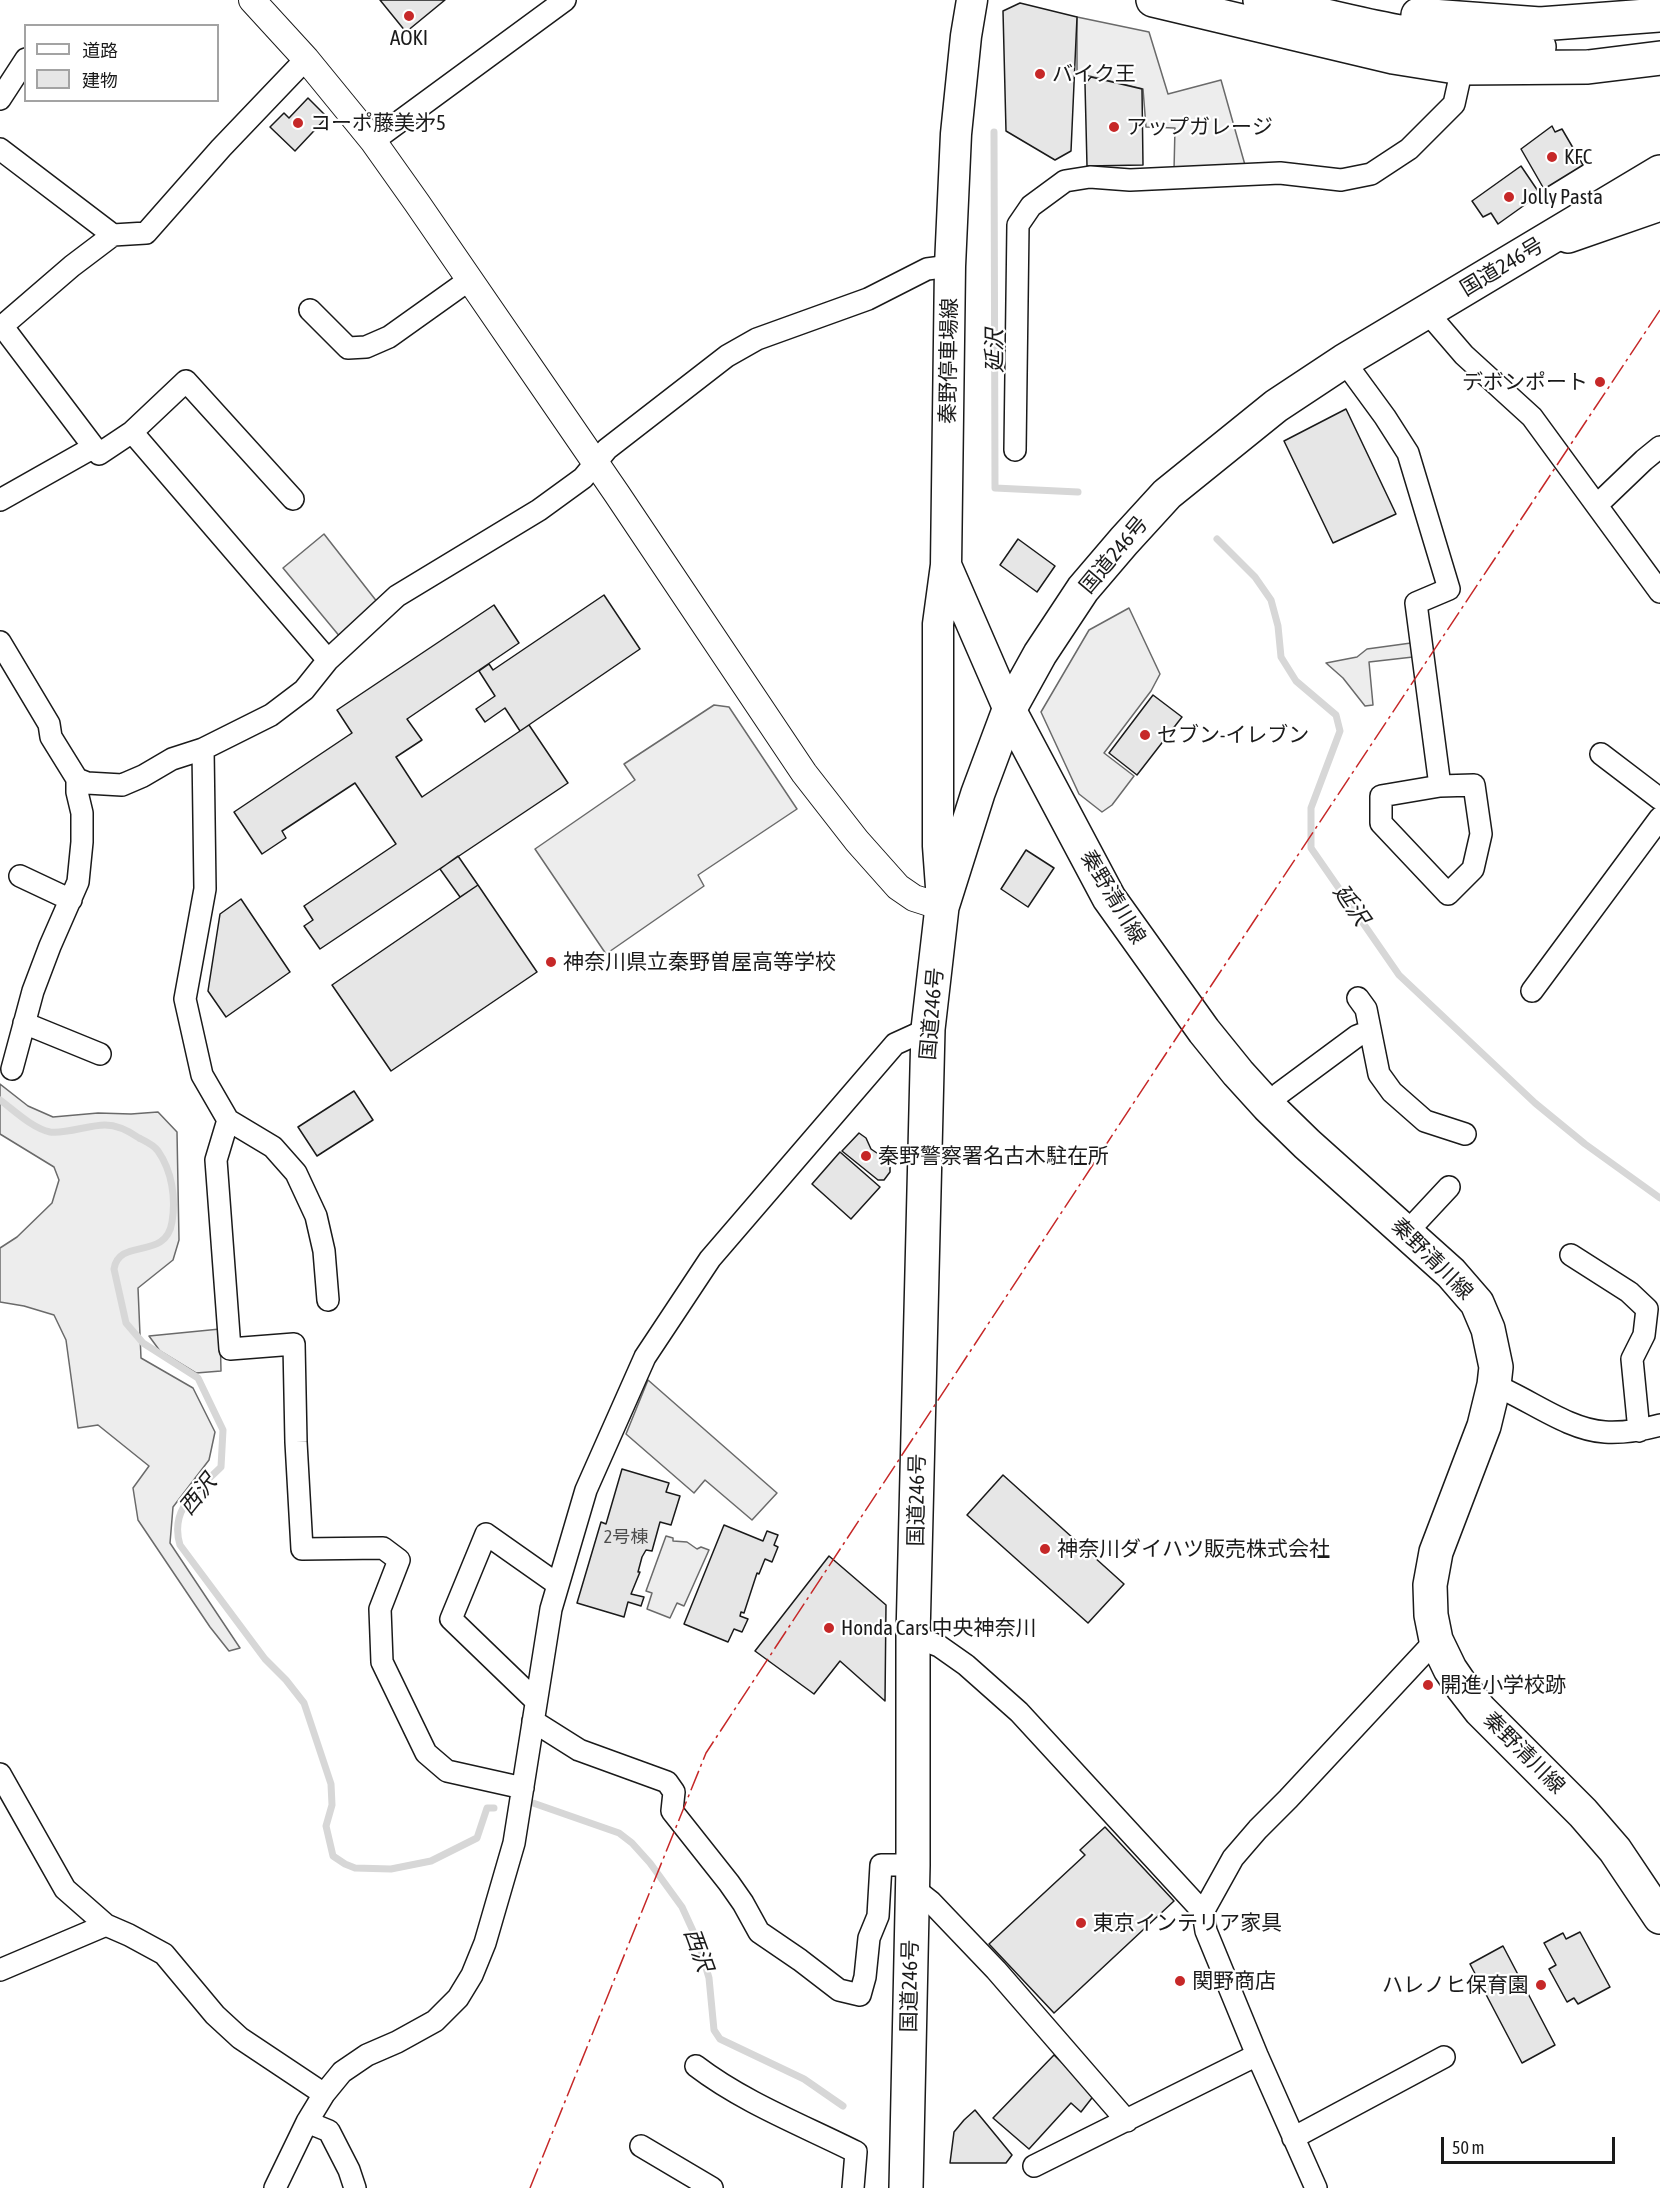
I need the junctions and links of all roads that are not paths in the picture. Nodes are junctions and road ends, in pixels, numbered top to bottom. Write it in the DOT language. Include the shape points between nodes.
graph roads {
  1 [pos="252,0"];
  2 [pos="565,0"];
  3 [pos="972,0"];
  4 [pos="1153,0"];
  5 [pos="1260,0"];
  6 [pos="1355,0"];
  7 [pos="1660,15"];
  8 [pos="1660,36"];
  9 [pos="1660,58"];
  10 [pos="306,59"];
  11 [pos="24,62"];
  12 [pos="1462,68"];
  13 [pos="0,99"];
  14 [pos="373,141"];
  15 [pos="0,149"];
  16 [pos="1660,172"];
  17 [pos="1660,204"];
  18 [pos="113,235"];
  19 [pos="1535,248"];
  20 [pos="950,266"];
  21 [pos="469,280"];
  22 [pos="310,310"];
  23 [pos="1427,312"];
  24 [pos="1,327"];
  25 [pos="1344,361"];
  26 [pos="132,432"];
  27 [pos="94,447"];
  28 [pos="1660,447"];
  29 [pos="1015,450"];
  30 [pos="596,463"];
  31 [pos="293,499"];
  32 [pos="0,500"];
  33 [pos="1597,505"];
  34 [pos="946,565"];
  35 [pos="1660,592"];
  36 [pos="0,642"];
  37 [pos="328,660"];
  38 [pos="1009,710"];
  39 [pos="203,749"];
  40 [pos="1601,754"];
  41 [pos="77,779"];
  42 [pos="1440,786"];
  43 [pos="1660,799"];
  44 [pos="1660,818"];
  45 [pos="20,876"];
  46 [pos="71,900"];
  47 [pos="942,907"];
  48 [pos="1532,991"];
  49 [pos="1358,998"];
  50 [pos="24,1023"];
  51 [pos="928,1029"];
  52 [pos="1370,1031"];
  53 [pos="99,1054"];
  54 [pos="12,1069"];
  55 [pos="1268,1106"];
  56 [pos="228,1120"];
  57 [pos="1465,1134"];
  58 [pos="1449,1187"];
  59 [pos="1407,1232"];
  60 [pos="1571,1255"];
  61 [pos="328,1300"];
  62 [pos="1494,1385"];
  63 [pos="1660,1425"];
  64 [pos="1639,1431"];
  65 [pos="557,1584"];
  66 [pos="913,1636"];
  67 [pos="1436,1640"];
  68 [pos="535,1711"];
  69 [pos="0,1774"];
  70 [pos="522,1788"];
  71 [pos="912,1876"];
  72 [pos="1203,1912"];
  73 [pos="1660,1917"];
  74 [pos="106,1925"];
  75 [pos="0,1970"];
  76 [pos="1257,2055"];
  77 [pos="1444,2057"];
  78 [pos="696,2066"];
  79 [pos="324,2094"];
  80 [pos="1127,2121"];
  81 [pos="307,2122"];
  82 [pos="1293,2138"];
  83 [pos="641,2146"];
  84 [pos="1034,2166"];
  85 [pos="275,2188"];
  86 [pos="355,2188"];
  87 [pos="712,2188"];
  88 [pos="853,2188"];
  89 [pos="906,2188"];
  90 [pos="1316,2188"];
  1 -- 10 [label="street"];
  2 -- 14 [label="street"];
  3 -- 20 [label="main road, 秦野停車場線" via="956,134"];
  4 -- 12 [label="main road" via="1393,57"];
  5 -- 8 [label="main road" via="1416,36 1507,47 1597,45"];
  6 -- 7 [label="main road" via="1418,15 1540,24"];
  9 -- 12 [label="main road" via="1588,67"];
  10 -- 14 [label="street"];
  10 -- 18 [label="street" via="146,233"];
  11 -- 13 [label="street"];
  12 -- 29 [label="street" via="1454,104 1409,149 1371,174 1341,180 1280,173 1130,180 1090,177 1065,181 1031,206 1018,225"];
  14 -- 21 [label="street"];
  15 -- 18 [label="street"];
  16 -- 19 [label="main road, 国道246号"];
  17 -- 19 [label="main road"];
  18 -- 24 [label="street"];
  19 -- 23 [label="main road, 国道246号"];
  20 -- 30 [label="street" via="927,269 868,299 757,339 679,391 607,449"];
  20 -- 34 [label="main road, 秦野停車場線"];
  21 -- 22 [label="street" via="389,337 366,348 348,348"];
  21 -- 30 [label="street"];
  23 -- 25 [label="main road, 国道246号"];
  23 -- 33 [label="street" via="1464,356 1532,417"];
  24 -- 27 [label="street"];
  25 -- 38 [label="main road, 国道246号" via="1276,406 1167,494 1083,589"];
  25 -- 42 [label="street" via="1407,453 1449,589 1416,603"];
  26 -- 27 [label="street" via="99,454"];
  26 -- 31 [label="street" via="186,381"];
  26 -- 37 [label="street"];
  27 -- 32 [label="street"];
  28 -- 33 [label="street"];
  30 -- 37 [label="street" via="583,478 539,510 397,596"];
  30 -- 47 [label="street" via="804,773 898,887 914,898"];
  33 -- 35 [label="street"];
  34 -- 38 [label="main road, 秦野停車場線"];
  34 -- 47 [label="main road" via="938,624 938,846"];
  36 -- 41 [label="street"];
  37 -- 39 [label="street" via="304,690 271,715"];
  38 -- 47 [label="main road, 国道246号" via="968,818"];
  38 -- 55 [label="main road, 秦野清川線" via="1109,898 1204,1031"];
  39 -- 41 [label="street" via="172,759 122,785"];
  39 -- 56 [label="street" via="205,889 185,999 202,1075"];
  40 -- 43 [label="street"];
  41 -- 46 [label="street" via="82,842 78,882"];
  42 -- 42 [label="street" via="1474,785 1481,834 1473,869 1448,894 1381,823 1381,796"];
  44 -- 48 [label="street"];
  45 -- 46 [label="street"];
  46 -- 50 [label="street" via="50,946"];
  47 -- 51 [label="main road, 国道246号"];
  49 -- 52 [label="street" via="1366,1009"];
  50 -- 53 [label="street"];
  50 -- 54 [label="street"];
  51 -- 65 [label="street" via="895,1044 704,1269 645,1357 586,1490"];
  51 -- 66 [label="main road, 国道246号"];
  52 -- 55 [label="street" via="1357,1036"];
  52 -- 57 [label="street" via="1379,1074 1400,1100 1425,1122"];
  55 -- 59 [label="main road, 秦野清川線"];
  56 -- 61 [label="street" via="273,1148 296,1173 316,1216"];
  56 -- 70 [label="street" via="216,1160 230,1348 294,1344 302,1549 383,1548 399,1560 380,1609 382,1662 426,1753 447,1771"];
  58 -- 59 [label="street"];
  59 -- 62 [label="main road, 秦野清川線" via="1477,1303 1488,1329 1496,1367"];
  60 -- 64 [label="street" via="1629,1292 1647,1309 1644,1335 1632,1359"];
  62 -- 64 [label="street" via="1569,1423 1603,1432"];
  62 -- 67 [label="main road, 秦野清川線" via="1484,1426 1436,1552 1430,1585"];
  63 -- 64 [label="street"];
  65 -- 68 [label="street"];
  65 -- 68 [label="street" via="486,1534 452,1620"];
  66 -- 71 [label="main road, 国道246号"];
  66 -- 72 [label="street" via="939,1646 966,1665 1019,1712"];
  67 -- 72 [label="street" via="1233,1858"];
  67 -- 73 [label="main road, 秦野清川線" via="1450,1669 1480,1710 1583,1813 1615,1850"];
  68 -- 70 [label="street"];
  68 -- 71 [label="street" via="579,1750 667,1782 674,1792 672,1811 729,1883 759,1932 839,1990 860,1995 869,1938 878,1916 881,1865"];
  69 -- 74 [label="street" via="65,1889"];
  70 -- 79 [label="street" via="514,1843 501,1888 484,1943 458,1998 435,2021 368,2055 342,2073"];
  71 -- 80 [label="street"];
  71 -- 89 [label="main road, 国道246号"];
  72 -- 76 [label="street" via="1206,1931"];
  74 -- 75 [label="street"];
  74 -- 79 [label="street" via="164,1954 215,2015 240,2038"];
  76 -- 80 [label="street"];
  76 -- 82 [label="street"];
  77 -- 82 [label="street"];
  78 -- 88 [label="street" via="725,2086 856,2152"];
  79 -- 81 [label="street"];
  80 -- 84 [label="street"];
  81 -- 85 [label="street"];
  81 -- 86 [label="street" via="329,2131"];
  82 -- 90 [label="street"];
  83 -- 87 [label="street"];
}
